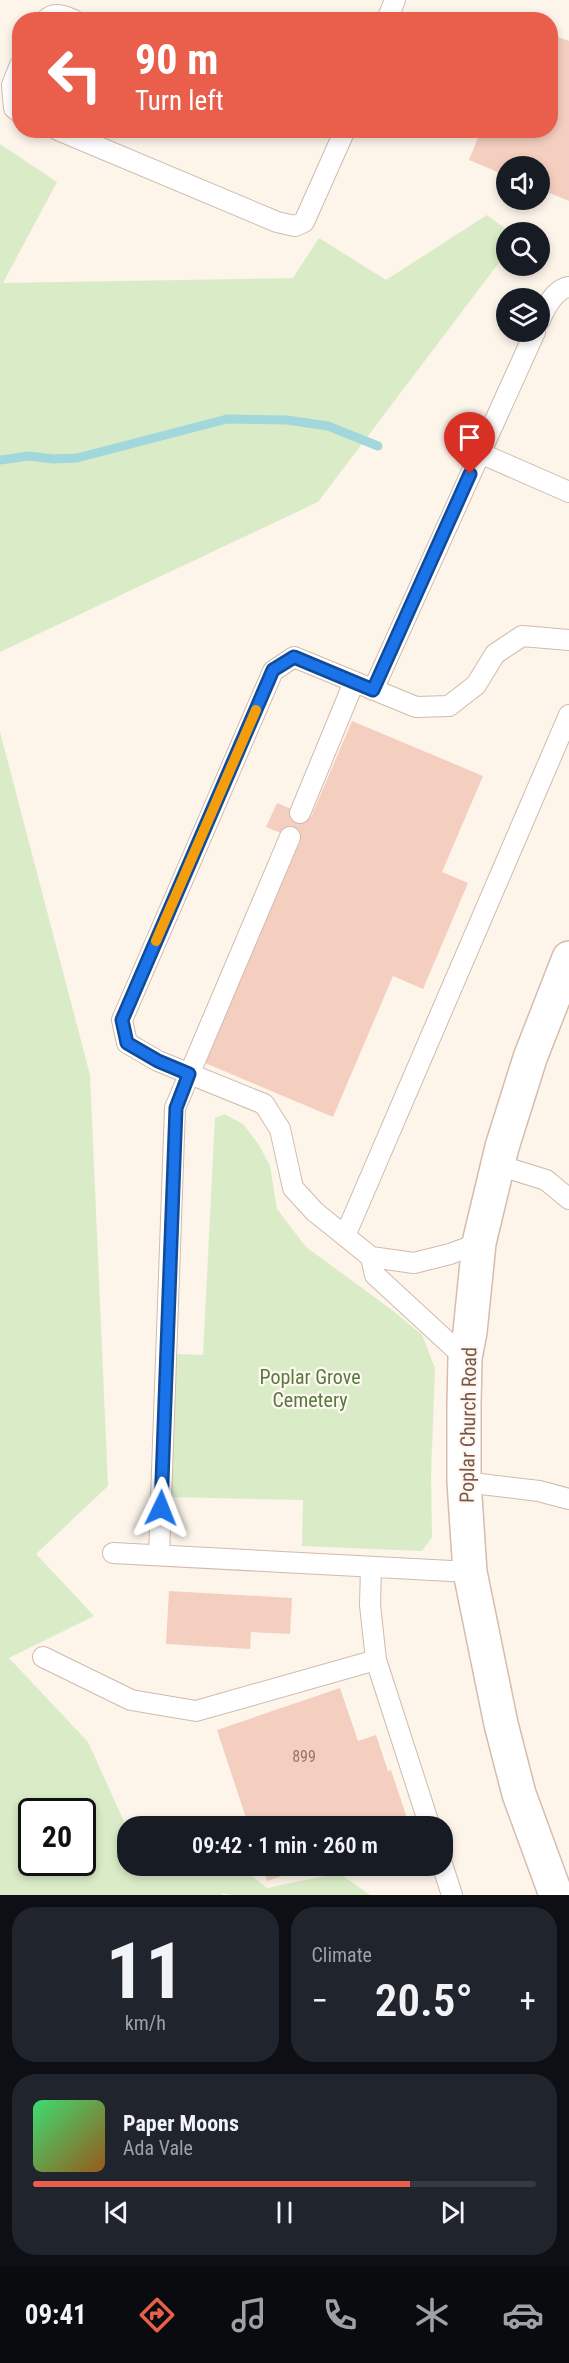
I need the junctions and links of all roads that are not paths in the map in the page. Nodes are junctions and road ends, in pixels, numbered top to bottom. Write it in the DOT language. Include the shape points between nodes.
graph roads {
  1 [pos="77,138"];
  2 [pos="341,138"];
  3 [pos="569,287"];
  4 [pos="550,302"];
  5 [pos="530,342"];
  6 [pos="480,453"];
  7 [pos="569,492"];
  8 [pos="569,640"];
  9 [pos="354,682"];
  10 [pos="373,690"];
  11 [pos="569,715"];
  12 [pos="300,813"];
  13 [pos="290,837"];
  14 [pos="569,958"];
  15 [pos="189,1074"];
  16 [pos="498,1165"];
  17 [pos="569,1198"];
  18 [pos="345,1236"];
  19 [pos="479,1243"];
  20 [pos="371,1257"];
  21 [pos="465,1358"];
  22 [pos="464,1482"];
  23 [pos="569,1499"];
  24 [pos="113,1553"];
  25 [pos="159,1555"];
  26 [pos="371,1567"];
  27 [pos="470,1572"];
  28 [pos="42,1657"];
  29 [pos="376,1660"];
  30 [pos="426,1816"];
  31 [pos="446,1876"];
  32 [pos="453,1895"];
  33 [pos="556,1895"];
  1 -- 2 [label="lane" via="277,222 295,226 304,222"];
  3 -- 4 [label="lane"];
  5 -- 6 [label="lane"];
  6 -- 7 [label="lane"];
  6 -- 10 [label="lane"];
  8 -- 10 [label="lane" via="522,636 495,654 476,685 449,706 416,707"];
  9 -- 10 [label="lane"];
  9 -- 12 [label="lane"];
  9 -- 15 [label="lane" via="294,657 273,670 122,1020 127,1043"];
  11 -- 18 [label="lane"];
  13 -- 15 [label="lane"];
  14 -- 16 [label="street, Poplar Church Road" via="530,1058"];
  15 -- 18 [label="lane" via="264,1104 280,1129 293,1188"];
  15 -- 25 [label="lane" via="176,1108"];
  16 -- 17 [label="lane" via="546,1180"];
  16 -- 19 [label="street, Poplar Church Road"];
  18 -- 20 [label="lane"];
  19 -- 20 [label="lane" via="414,1263"];
  19 -- 21 [label="street, Poplar Church Road"];
  20 -- 21 [label="lane" via="375,1275"];
  21 -- 22 [label="street, Poplar Church Road"];
  22 -- 23 [label="lane" via="539,1491"];
  22 -- 27 [label="street, Poplar Church Road"];
  24 -- 25 [label="lane"];
  25 -- 26 [label="lane"];
  26 -- 27 [label="lane"];
  26 -- 29 [label="lane" via="370,1605"];
  27 -- 33 [label="street, Poplar Church Road" via="501,1724 536,1845"];
  28 -- 29 [label="lane" via="131,1700 196,1711"];
  29 -- 30 [label="lane"];
  31 -- 32 [label="lane"];
}
